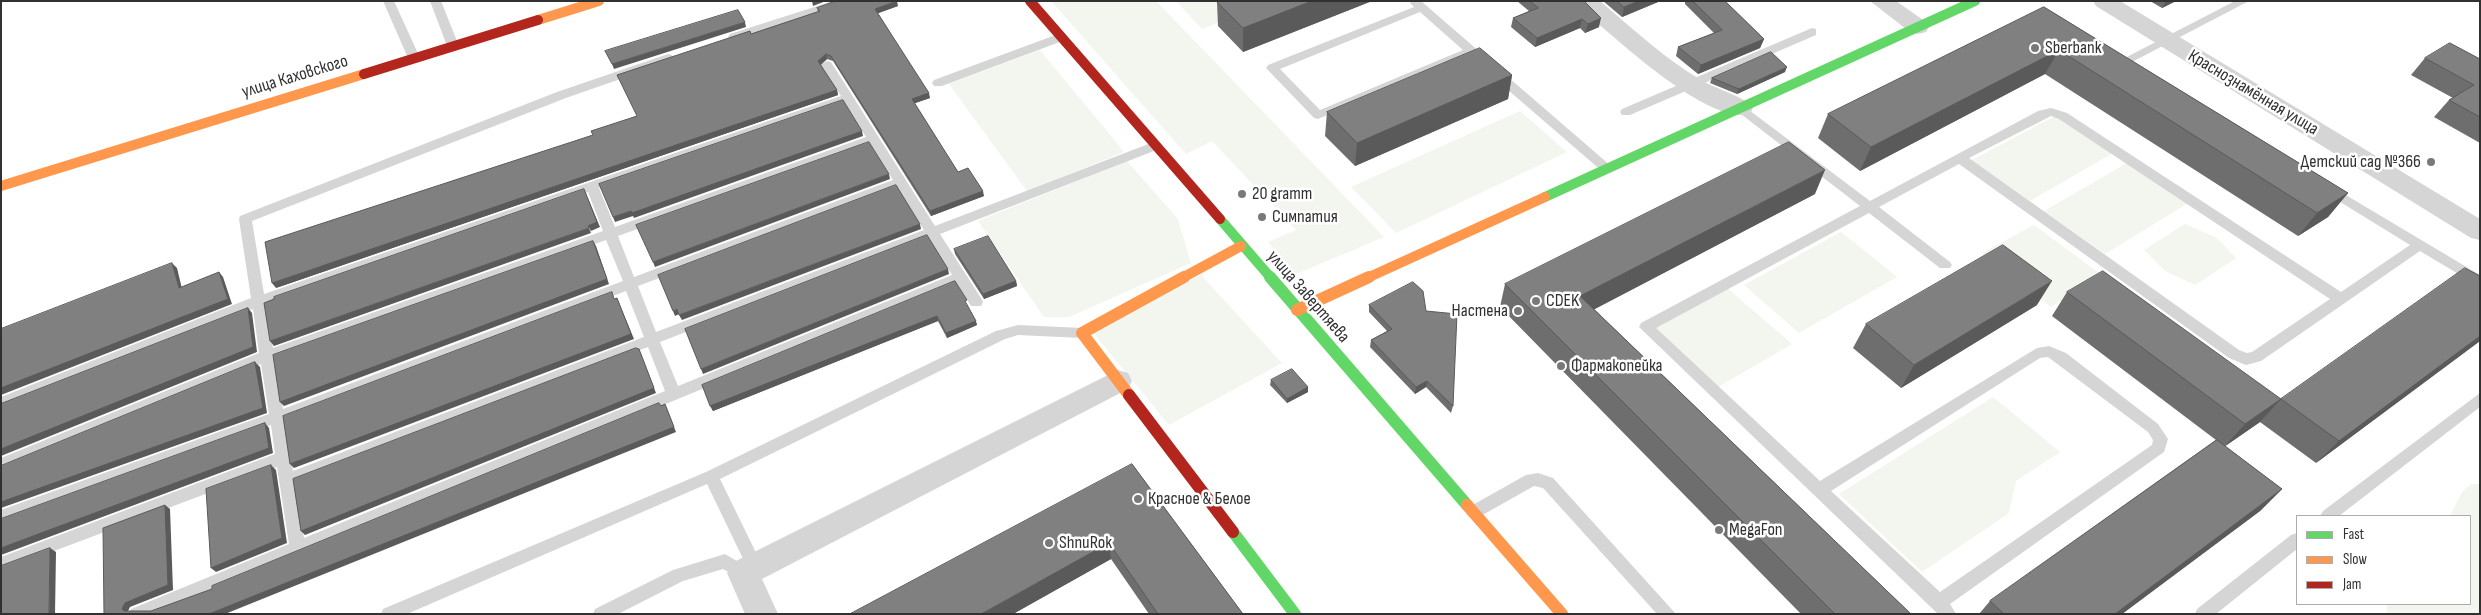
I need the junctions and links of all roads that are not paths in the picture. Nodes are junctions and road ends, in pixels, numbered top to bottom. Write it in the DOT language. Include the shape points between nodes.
graph roads {
  1 [pos="388,1"];
  2 [pos="435,1"];
  3 [pos="599,1"];
  4 [pos="845,1"];
  5 [pos="1030,1"];
  6 [pos="1586,1"];
  7 [pos="1881,1"];
  8 [pos="1975,1"];
  9 [pos="2104,1"];
  10 [pos="2244,1"];
  11 [pos="1417,5"];
  12 [pos="1918,27"];
  13 [pos="1812,32"];
  14 [pos="1061,37"];
  15 [pos="2166,39"];
  16 [pos="718,42"];
  17 [pos="453,46"];
  18 [pos="1470,51"];
  19 [pos="680,54"];
  20 [pos="414,58"];
  21 [pos="827,65"];
  22 [pos="2140,73"];
  23 [pos="938,83"];
  24 [pos="1690,85"];
  25 [pos="848,98"];
  26 [pos="1741,108"];
  27 [pos="1626,112"];
  28 [pos="874,139"];
  29 [pos="1155,146"];
  30 [pos="1960,158"];
  31 [pos="1607,169"];
  32 [pos="901,182"];
  33 [pos="2318,182"];
  34 [pos="1,186"];
  35 [pos="592,186"];
  36 [pos="1869,207"];
  37 [pos="2480,231"];
  38 [pos="932,232"];
  39 [pos="611,233"];
  40 [pos="2419,245"];
  41 [pos="1241,246"];
  42 [pos="1945,265"];
  43 [pos="960,277"];
  44 [pos="2480,282"];
  45 [pos="630,284"];
  46 [pos="2341,299"];
  47 [pos="258,301"];
  48 [pos="976,302"];
  49 [pos="1297,310"];
  50 [pos="1082,333"];
  51 [pos="652,338"];
  52 [pos="267,356"];
  53 [pos="1118,382"];
  54 [pos="674,395"];
  55 [pos="2480,399"];
  56 [pos="1,403"];
  57 [pos="277,417"];
  58 [pos="283,458"];
  59 [pos="1,465"];
  60 [pos="711,476"];
  61 [pos="287,480"];
  62 [pos="1819,490"];
  63 [pos="1474,512"];
  64 [pos="2329,515"];
  65 [pos="1,518"];
  66 [pos="2296,541"];
  67 [pos="298,549"];
  68 [pos="1,564"];
  69 [pos="749,570"];
  70 [pos="1943,608"];
  71 [pos="137,614"];
  72 [pos="389,614"];
  73 [pos="601,614"];
  74 [pos="762,614"];
  75 [pos="1295,614"];
  76 [pos="1562,614"];
  77 [pos="1668,614"];
  78 [pos="2203,614"];
  1 -- 20 [label="lane"];
  2 -- 17 [label="lane"];
  3 -- 17 [label="street, улица Каховского"];
  4 -- 16 [label="lane"];
  5 -- 14 [label="street, улица Завертяева"];
  6 -- 24 [label="street"];
  7 -- 12 [label="street"];
  8 -- 12 [label="street"];
  9 -- 15 [label="street, Краснознамённая улица"];
  10 -- 15 [label="lane"];
  11 -- 18 [label="lane"];
  11 -- 18 [label="lane" via="1272,68 1318,115"];
  12 -- 26 [label="street"];
  13 -- 24 [label="lane"];
  14 -- 23 [label="lane"];
  14 -- 29 [label="street, улица Завертяева"];
  15 -- 22 [label="lane" via="2119,60"];
  15 -- 37 [label="street, Краснознамённая улица"];
  17 -- 20 [label="street, улица Каховского"];
  18 -- 31 [label="lane"];
  19 -- 47 [label="lane" via="594,82 245,219"];
  20 -- 34 [label="street, улица Каховского"];
  21 -- 25 [label="lane"];
  24 -- 26 [label="street"];
  24 -- 27 [label="lane"];
  25 -- 28 [label="lane"];
  25 -- 35 [label="lane"];
  26 -- 31 [label="street"];
  26 -- 36 [label="lane"];
  28 -- 32 [label="lane"];
  28 -- 39 [label="lane"];
  29 -- 38 [label="lane"];
  29 -- 41 [label="street, улица Завертяева"];
  30 -- 36 [label="lane"];
  30 -- 46 [label="lane" via="2042,114 2052,112 2063,116"];
  30 -- 46 [label="lane" via="2234,354 2246,359 2256,357"];
  31 -- 49 [label="street"];
  32 -- 38 [label="lane"];
  32 -- 45 [label="lane"];
  33 -- 40 [label="lane"];
  35 -- 39 [label="lane"];
  35 -- 47 [label="lane"];
  36 -- 42 [label="lane"];
  36 -- 62 [label="lane" via="1646,327"];
  38 -- 43 [label="lane"];
  38 -- 51 [label="lane"];
  39 -- 45 [label="lane"];
  39 -- 52 [label="lane"];
  40 -- 44 [label="lane"];
  40 -- 46 [label="lane"];
  41 -- 49 [label="street, улица Завертяева"];
  41 -- 50 [label="street"];
  43 -- 48 [label="lane"];
  43 -- 54 [label="lane"];
  45 -- 51 [label="lane"];
  45 -- 57 [label="lane"];
  47 -- 52 [label="lane"];
  47 -- 56 [label="lane"];
  49 -- 63 [label="street, улица Завертяева"];
  50 -- 53 [label="street"];
  50 -- 60 [label="lane" via="1018,330 1001,335"];
  51 -- 54 [label="lane"];
  51 -- 61 [label="lane"];
  52 -- 57 [label="lane"];
  52 -- 59 [label="lane"];
  53 -- 69 [label="street"];
  53 -- 75 [label="street"];
  54 -- 67 [label="lane"];
  55 -- 64 [label="lane"];
  57 -- 58 [label="lane"];
  57 -- 65 [label="lane"];
  58 -- 61 [label="lane"];
  58 -- 68 [label="lane"];
  60 -- 69 [label="lane"];
  60 -- 72 [label="lane"];
  61 -- 67 [label="lane"];
  62 -- 70 [label="lane"];
  62 -- 70 [label="lane" via="2037,353 2049,351 2152,428 2161,439 2159,448"];
  63 -- 76 [label="street, улица Завертяева"];
  63 -- 77 [label="lane" via="1531,480 1548,483"];
  66 -- 78 [label="lane"];
  67 -- 71 [label="lane"];
  69 -- 73 [label="lane" via="725,561 679,575"];
  69 -- 74 [label="street"];
}
